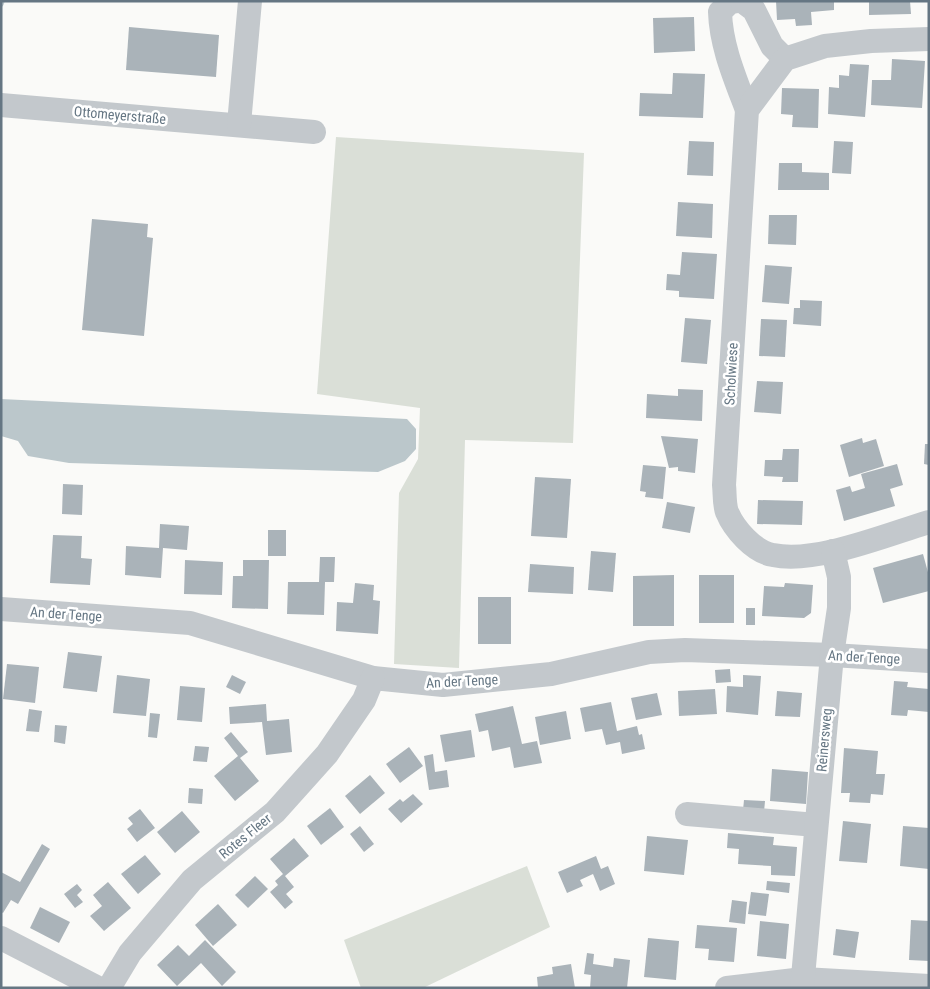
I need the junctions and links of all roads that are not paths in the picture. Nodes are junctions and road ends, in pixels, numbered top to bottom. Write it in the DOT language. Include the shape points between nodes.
graph roads {
  1 [pos="250,1"];
  2 [pos="737,1"];
  3 [pos="742,1"];
  4 [pos="929,39"];
  5 [pos="785,59"];
  6 [pos="1,105"];
  7 [pos="747,110"];
  8 [pos="239,124"];
  9 [pos="314,132"];
  10 [pos="929,522"];
  11 [pos="833,551"];
  12 [pos="1,610"];
  13 [pos="832,655"];
  14 [pos="929,661"];
  15 [pos="373,678"];
  16 [pos="687,814"];
  17 [pos="816,826"];
  18 [pos="1,938"];
  19 [pos="802,983"];
  20 [pos="929,986"];
  21 [pos="98,988"];
  22 [pos="109,988"];
  23 [pos="727,988"];
  1 -- 8 [label="street"];
  2 -- 7 [label="street, Scholwiese" via="730,2 720,12 720,24 729,64"];
  3 -- 5 [label="street" via="754,10 772,46"];
  4 -- 5 [label="street" via="825,46"];
  5 -- 7 [label="street"];
  6 -- 8 [label="street, Ottomeyerstraße"];
  7 -- 11 [label="street, Scholwiese" via="724,485 727,510 734,526 748,542 771,555 800,558"];
  8 -- 9 [label="street, Ottomeyerstraße"];
  10 -- 11 [label="street, Scholwiese"];
  11 -- 13 [label="street" via="840,577"];
  12 -- 15 [label="street, An der Tenge" via="190,623"];
  13 -- 14 [label="street, An der Tenge"];
  13 -- 15 [label="street, An der Tenge" via="685,650 649,652 551,674 471,683 443,685"];
  13 -- 17 [label="street, Reinersweg"];
  15 -- 22 [label="street, Rotes Fleer" via="364,700 326,754 275,812 192,880 130,953"];
  16 -- 17 [label="street"];
  17 -- 19 [label="street, Reinersweg"];
  18 -- 21 [label="street"];
  19 -- 20 [label="street"];
  19 -- 23 [label="street"];
}
